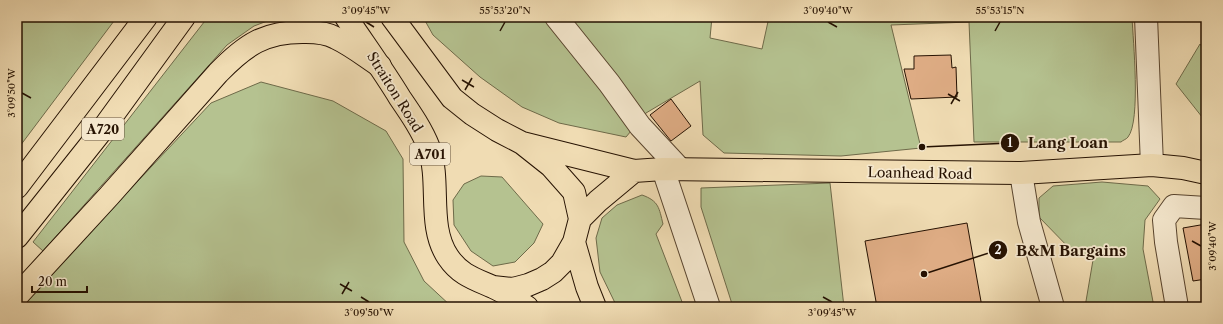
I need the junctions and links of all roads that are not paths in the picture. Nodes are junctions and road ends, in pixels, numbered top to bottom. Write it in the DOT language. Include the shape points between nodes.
graph roads {
  1 [pos="146,17"];
  2 [pos="184,17"];
  3 [pos="346,17"];
  4 [pos="392,17"];
  5 [pos="556,17"];
  6 [pos="1146,17"];
  7 [pos="380,66"];
  8 [pos="522,142"];
  9 [pos="1152,166"];
  10 [pos="671,169"];
  11 [pos="634,172"];
  12 [pos="1021,173"];
  13 [pos="1206,173"];
  14 [pos="17,187"];
  15 [pos="1206,208"];
  16 [pos="580,219"];
  17 [pos="17,237"];
  18 [pos="574,242"];
  19 [pos="1166,242"];
  20 [pos="493,287"];
  21 [pos="17,296"];
  22 [pos="527,307"];
  23 [pos="595,307"];
  24 [pos="709,307"];
  25 [pos="1053,307"];
  26 [pos="1177,307"];
  27 [pos="1186,307"];
  1 -- 14 [label="main road, A720"];
  2 -- 17 [label="main road, A720" via="99,134"];
  3 -- 7 [label="main road, Straiton Road / A701"];
  4 -- 8 [label="main road, Straiton Road / A701" via="452,98 496,130"];
  5 -- 10 [label="lane" via="609,83"];
  6 -- 9 [label="lane"];
  7 -- 20 [label="main road, Straiton Road / A701" via="429,148 435,174 440,243 462,273"];
  7 -- 21 [label="main road" via="334,37 316,32 272,35 251,44 218,73"];
  8 -- 11 [label="main road, Loanhead Road"];
  8 -- 16 [label="main road, Straiton Road / A701" via="551,166 574,192"];
  9 -- 12 [label="main road, Loanhead Road"];
  9 -- 13 [label="main road, Loanhead Road" via="1183,168"];
  10 -- 11 [label="main road, Loanhead Road"];
  10 -- 12 [label="main road, Loanhead Road"];
  10 -- 24 [label="lane"];
  11 -- 16 [label="main road"];
  12 -- 25 [label="lane" via="1029,222"];
  15 -- 19 [label="lane" via="1174,206 1164,220"];
  16 -- 18 [label="main road, Straiton Road / A701"];
  18 -- 20 [label="main road, Straiton Road / A701" via="562,263 542,279 513,289"];
  18 -- 23 [label="main road, Straiton Road / A701" via="586,287"];
  19 -- 26 [label="lane"];
  19 -- 27 [label="lane" via="1175,251"];
  20 -- 22 [label="main road, Straiton Road / A701"];
}
